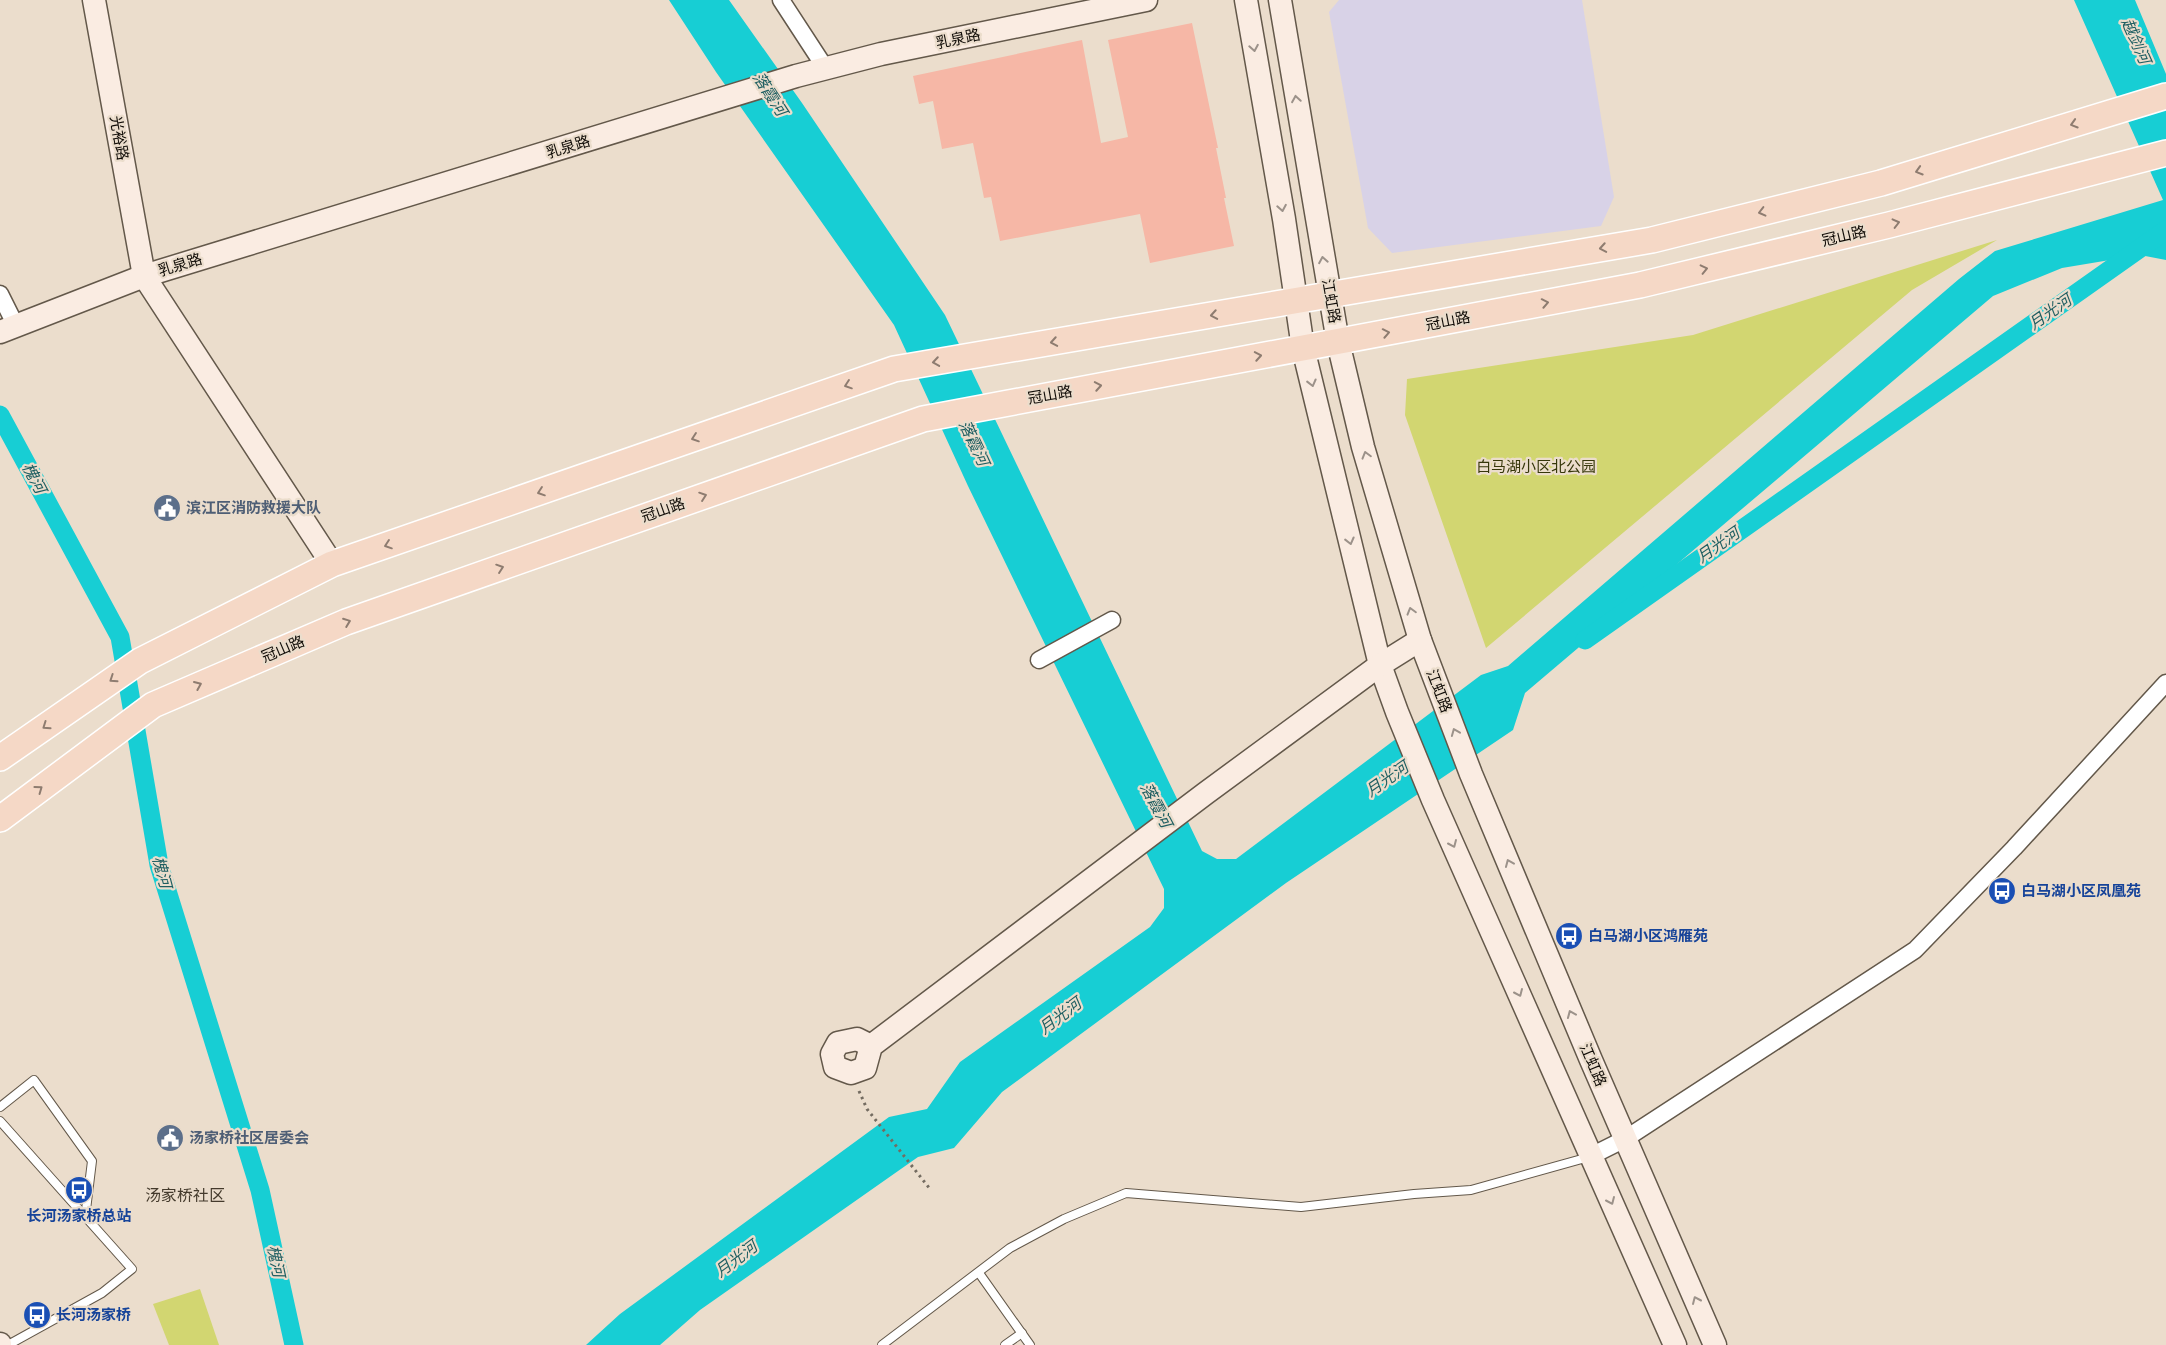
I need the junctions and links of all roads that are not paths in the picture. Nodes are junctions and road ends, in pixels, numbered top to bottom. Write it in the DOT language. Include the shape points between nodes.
graph roads {
  1 [pos="94,0"];
  2 [pos="781,0"];
  3 [pos="1146,0"];
  4 [pos="1246,0"];
  5 [pos="1280,0"];
  6 [pos="826,69"];
  7 [pos="2166,96"];
  8 [pos="2166,153"];
  9 [pos="144,276"];
  10 [pos="0,294"];
  11 [pos="1330,295"];
  12 [pos="1297,301"];
  13 [pos="8,329"];
  14 [pos="1338,342"];
  15 [pos="1303,348"];
  16 [pos="332,564"];
  17 [pos="1112,620"];
  18 [pos="1420,640"];
  19 [pos="1039,660"];
  20 [pos="1380,665"];
  21 [pos="2166,683"];
  22 [pos="0,758"];
  23 [pos="0,819"];
  24 [pos="871,1046"];
  25 [pos="0,1108"];
  26 [pos="0,1121"];
  27 [pos="1625,1139"];
  28 [pos="1591,1156"];
  29 [pos="85,1218"];
  30 [pos="979,1273"];
  31 [pos="1022,1333"];
  32 [pos="8,1345"];
  33 [pos="882,1345"];
  34 [pos="1005,1345"];
  35 [pos="1030,1345"];
  36 [pos="1675,1345"];
  37 [pos="1715,1345"];
  1 -- 9 [label="main road, 光裕路"];
  2 -- 6 [label="street"];
  3 -- 6 [label="main road, 乳泉路" via="881,54"];
  4 -- 12 [label="main road, one-way"];
  11 -- 5 [label="main road, 江虹路, one-way"];
  6 -- 9 [label="main road, 乳泉路"];
  7 -- 11 [label="main road, one-way" via="1881,183 1652,240"];
  14 -- 8 [label="main road, 冠山路, one-way" via="1640,285"];
  9 -- 13 [label="main road, 乳泉路"];
  9 -- 16 [label="main road"];
  10 -- 13 [label="street"];
  11 -- 12 [label="main road"];
  11 -- 14 [label="main road, 江虹路"];
  12 -- 15 [label="main road"];
  12 -- 16 [label="main road, one-way" via="894,369"];
  14 -- 15 [label="main road, 冠山路"];
  18 -- 14 [label="main road, 江虹路, one-way" via="1363,447"];
  15 -- 20 [label="main road, one-way"];
  23 -- 15 [label="main road, 冠山路, one-way" via="153,704 346,622 923,419"];
  16 -- 22 [label="main road, one-way" via="140,661"];
  17 -- 19 [label="street"];
  18 -- 20 [label="main road"];
  27 -- 18 [label="main road, 江虹路, one-way" via="1471,774"];
  20 -- 24 [label="main road"];
  20 -- 28 [label="main road, one-way" via="1433,800"];
  21 -- 27 [label="street" via="1915,950"];
  25 -- 29 [label="lane" via="34,1080 92,1161"];
  26 -- 29 [label="lane"];
  27 -- 28 [label="street"];
  37 -- 27 [label="main road, 江虹路, one-way"];
  28 -- 30 [label="lane" via="1471,1190 1301,1207 1126,1193 1064,1219 1010,1248"];
  28 -- 36 [label="main road, one-way"];
  29 -- 32 [label="lane" via="132,1269 102,1293"];
  30 -- 31 [label="lane"];
  30 -- 33 [label="lane"];
  31 -- 34 [label="lane"];
  31 -- 35 [label="lane"];
}
